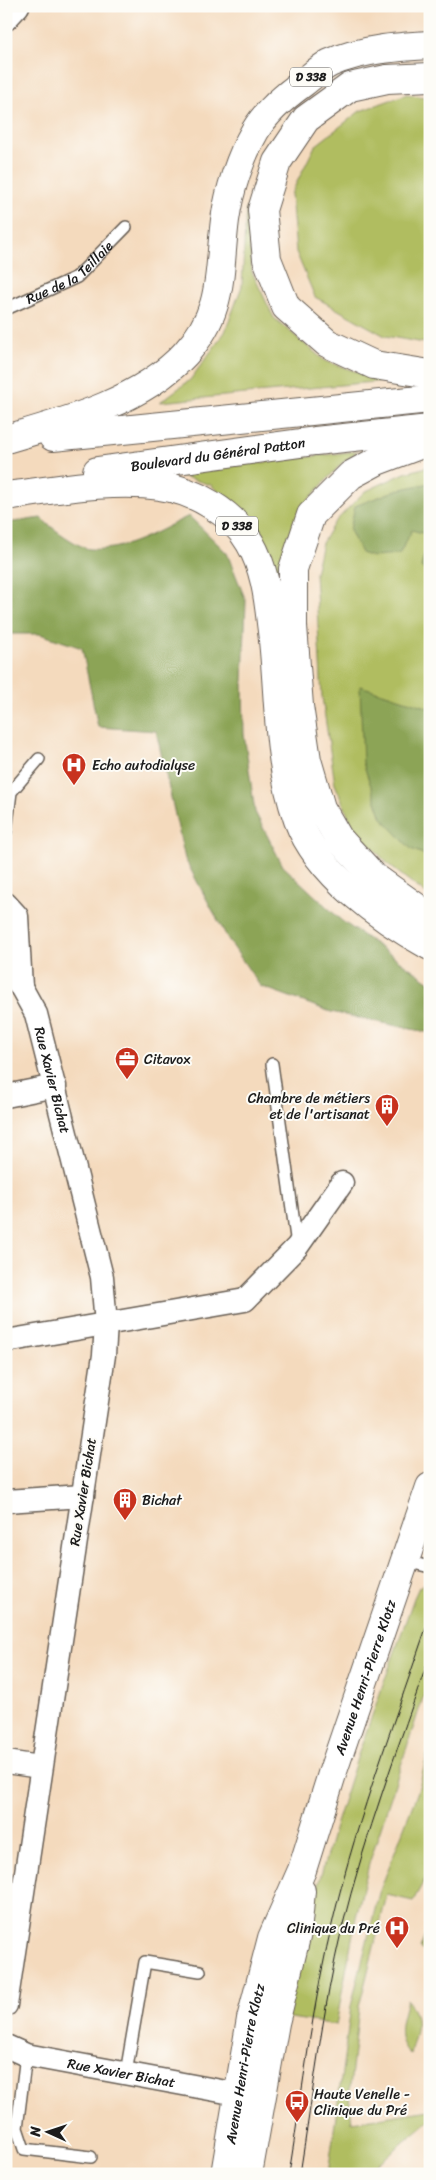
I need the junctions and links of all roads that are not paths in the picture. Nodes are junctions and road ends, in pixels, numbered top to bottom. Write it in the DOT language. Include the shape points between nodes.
graph roads {
  1 [pos="18,6"];
  2 [pos="6,19"];
  3 [pos="430,45"];
  4 [pos="430,77"];
  5 [pos="126,226"];
  6 [pos="6,309"];
  7 [pos="430,374"];
  8 [pos="430,399"];
  9 [pos="430,429"];
  10 [pos="6,439"];
  11 [pos="430,441"];
  12 [pos="6,443"];
  13 [pos="6,483"];
  14 [pos="6,496"];
  15 [pos="39,759"];
  16 [pos="6,832"];
  17 [pos="6,904"];
  18 [pos="430,917"];
  19 [pos="430,946"];
  20 [pos="14,979"];
  21 [pos="272,1064"];
  22 [pos="55,1086"];
  23 [pos="6,1096"];
  24 [pos="342,1183"];
  25 [pos="297,1247"];
  26 [pos="106,1324"];
  27 [pos="6,1342"];
  28 [pos="430,1487"];
  29 [pos="83,1496"];
  30 [pos="6,1501"];
  31 [pos="417,1564"];
  32 [pos="6,1762"];
  33 [pos="40,1767"];
  34 [pos="302,1870"];
  35 [pos="200,1971"];
  36 [pos="6,2005"];
  37 [pos="6,2046"];
  38 [pos="26,2055"];
  39 [pos="126,2072"];
  40 [pos="237,2094"];
  41 [pos="91,2157"];
  42 [pos="225,2174"];
  43 [pos="248,2174"];
  1 -- 2 [label="street"];
  3 -- 10 [label="main road, D 338" via="364,52 329,64 279,102 255,130 236,173 225,219 220,290 208,322 185,354 151,383 74,420"];
  4 -- 7 [label="main road, D 338" via="387,78 350,87 306,119 277,162 262,210 267,259 286,307 335,347 374,365"];
  5 -- 6 [label="lane, Rue de la Teillaie" via="76,277"];
  8 -- 12 [label="main road"];
  9 -- 13 [label="main road, Boulevard du Général Patton" via="315,441"];
  11 -- 18 [label="main road" via="351,475 311,515 293,569 293,626 299,706 308,760 321,808 339,838 374,877"];
  14 -- 19 [label="main road, D 338" via="127,484 161,486 199,499 235,524 250,542 268,591 283,761 299,822 316,852 350,889 374,910"];
  15 -- 16 [label="lane" via="11,792"];
  17 -- 20 [label="street, Rue Xavier Bichat" via="17,916"];
  20 -- 22 [label="street, Rue Xavier Bichat" via="36,1014"];
  21 -- 25 [label="lane"];
  22 -- 23 [label="street"];
  22 -- 26 [label="street, Rue Xavier Bichat" via="102,1276"];
  24 -- 25 [label="street"];
  25 -- 26 [label="street" via="245,1300"];
  26 -- 27 [label="street"];
  26 -- 29 [label="street, Rue Xavier Bichat"];
  28 -- 31 [label="main road, Avenue Henri-Pierre Klotz"];
  29 -- 30 [label="street"];
  29 -- 33 [label="street, Rue Xavier Bichat"];
  31 -- 34 [label="main road, Avenue Henri-Pierre Klotz" via="332,1774"];
  32 -- 33 [label="street"];
  33 -- 36 [label="street, Rue Xavier Bichat"];
  34 -- 40 [label="main road, Avenue Henri-Pierre Klotz" via="272,1938 251,2020"];
  34 -- 43 [label="main road, Avenue Henri-Pierre Klotz" via="297,1933 275,2023"];
  35 -- 39 [label="lane" via="145,1962"];
  37 -- 38 [label="street, Rue Xavier Bichat"];
  38 -- 39 [label="street, Rue Xavier Bichat"];
  38 -- 41 [label="lane" via="17,2128 24,2149"];
  39 -- 40 [label="street, Rue Xavier Bichat"];
  40 -- 42 [label="main road, Avenue Henri-Pierre Klotz"];
}
